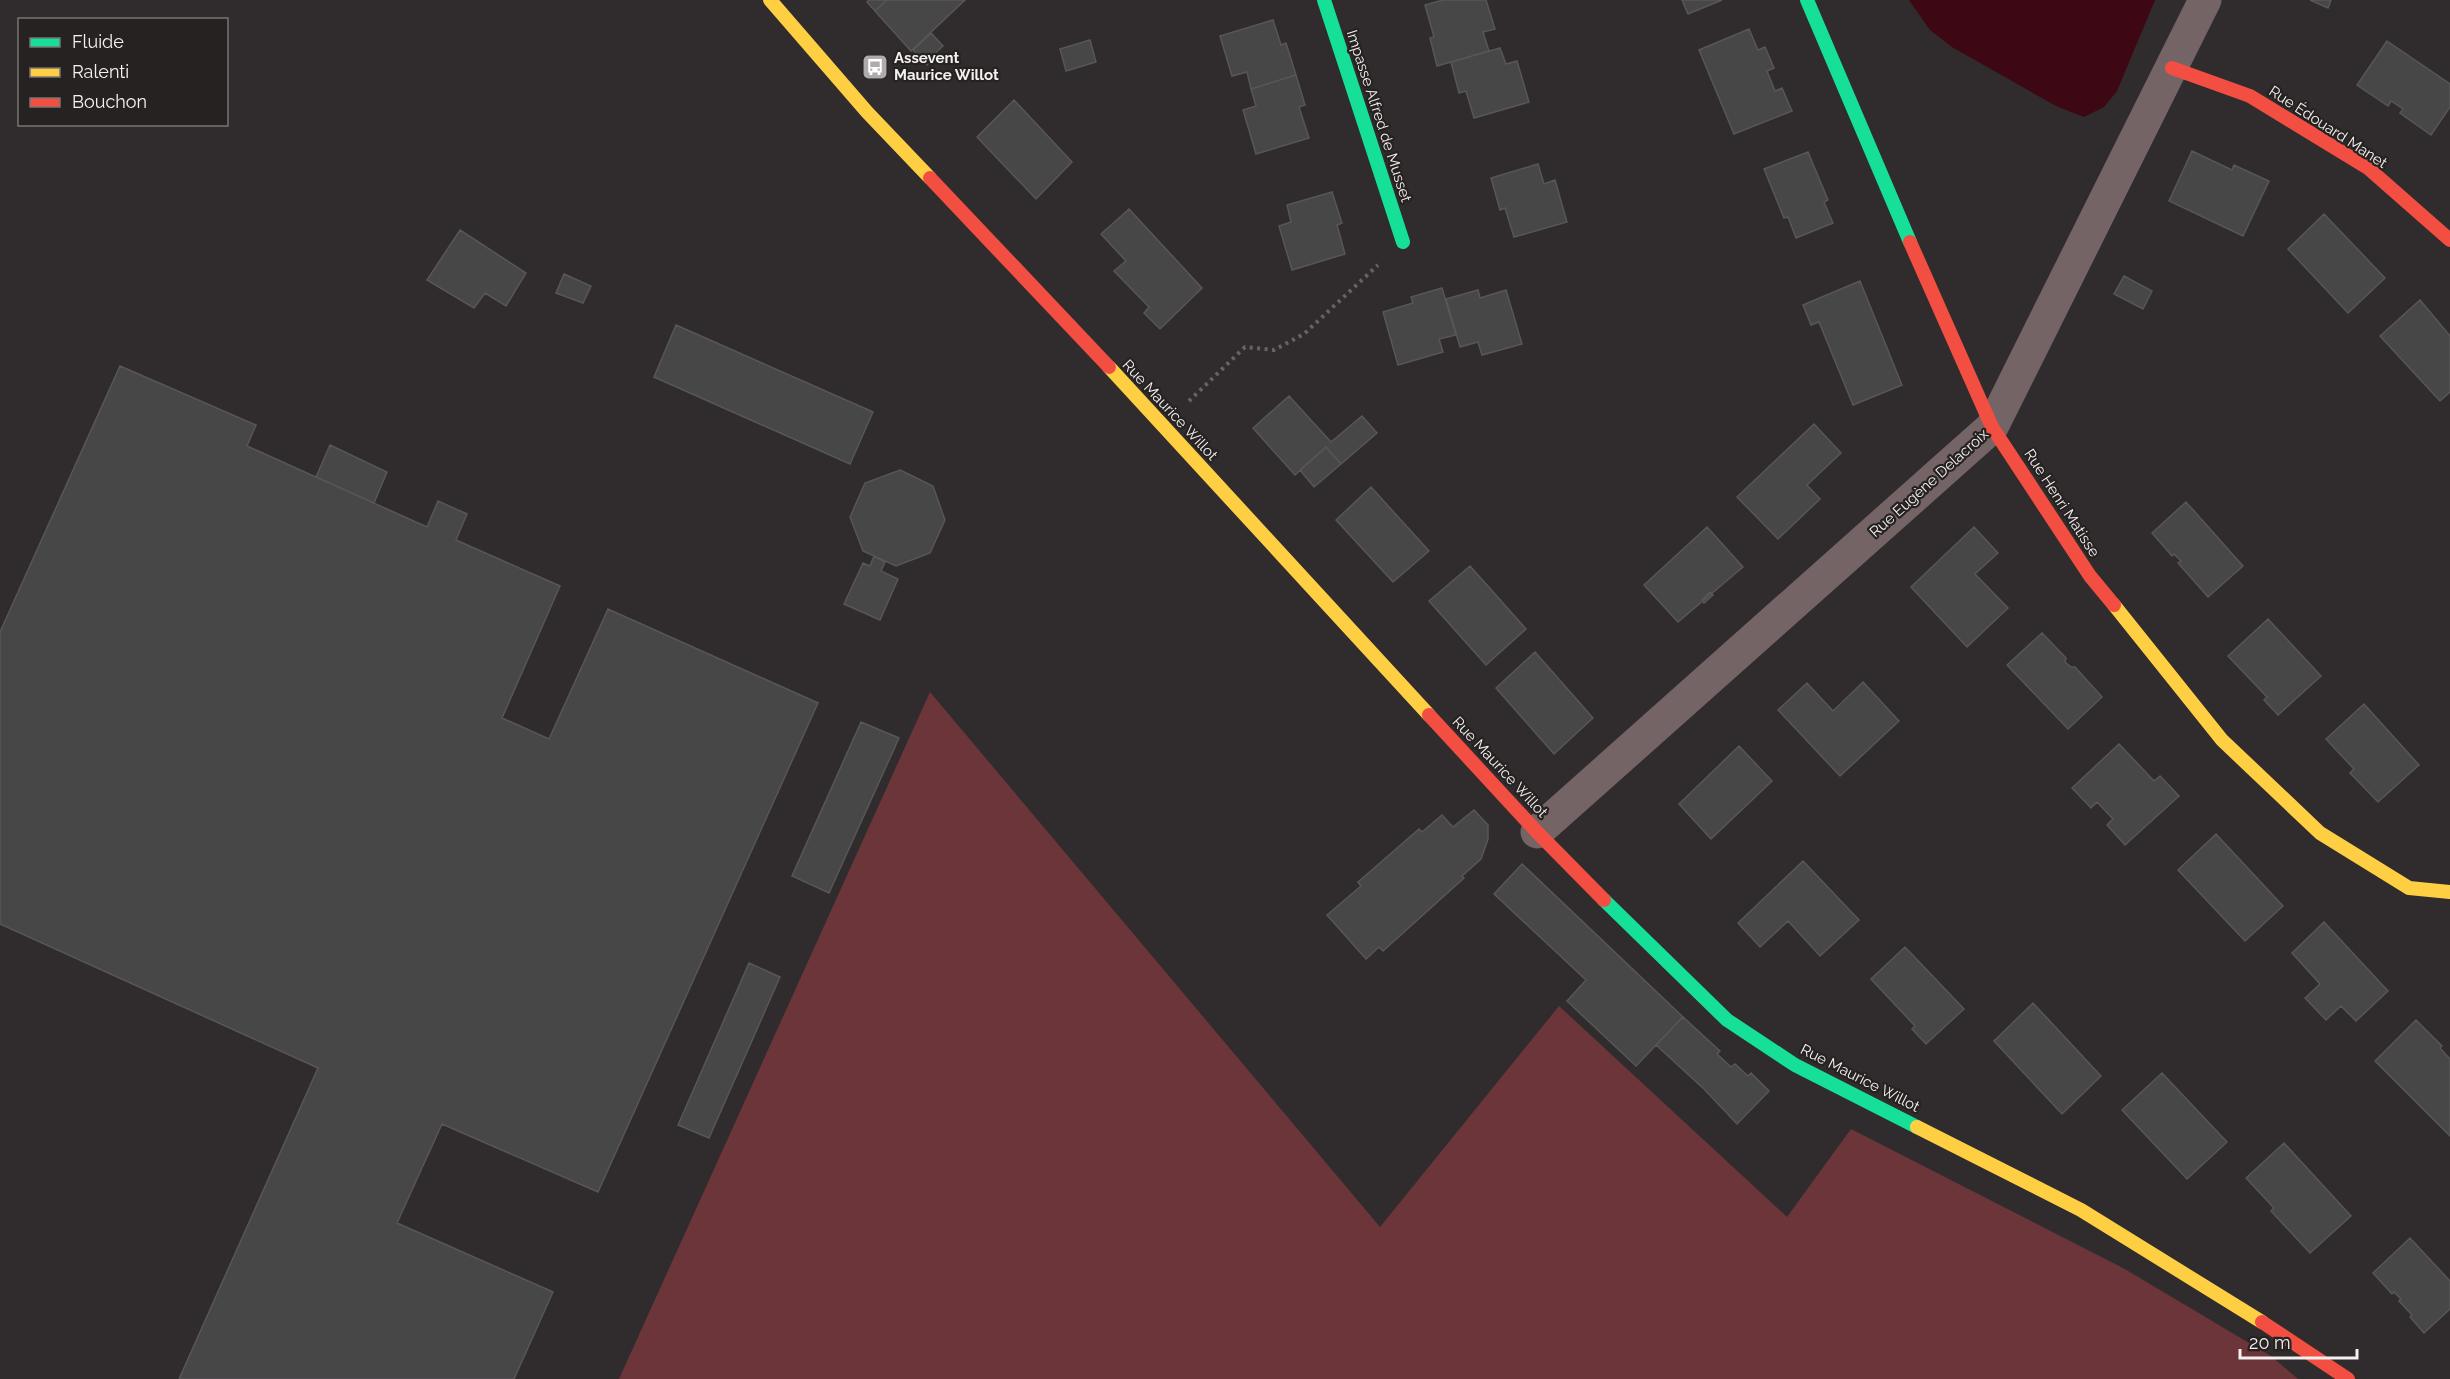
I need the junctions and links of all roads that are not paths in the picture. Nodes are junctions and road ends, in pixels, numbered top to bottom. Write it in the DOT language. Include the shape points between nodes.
graph roads {
  1 [pos="770,0"];
  2 [pos="1324,0"];
  3 [pos="1807,0"];
  4 [pos="2205,0"];
  5 [pos="2172,68"];
  6 [pos="2450,240"];
  7 [pos="1403,242"];
  8 [pos="1992,427"];
  9 [pos="1537,832"];
  10 [pos="2450,892"];
  11 [pos="2348,1379"];
  1 -- 9 [label="street, Rue Maurice Willot" via="867,112"];
  2 -- 7 [label="street, Impasse Alfred de Musset"];
  3 -- 8 [label="street, Rue Henri Matisse"];
  4 -- 5 [label="street, Rue Eugène Delacroix"];
  5 -- 6 [label="street, Rue Édouard Manet" via="2250,96 2368,168"];
  5 -- 8 [label="street, Rue Eugène Delacroix"];
  8 -- 9 [label="street, Rue Eugène Delacroix"];
  8 -- 10 [label="street, Rue Henri Matisse" via="2090,576 2222,740 2320,833 2409,888"];
  9 -- 11 [label="street, Rue Maurice Willot" via="1727,1020 1795,1065 2081,1210"];
}
